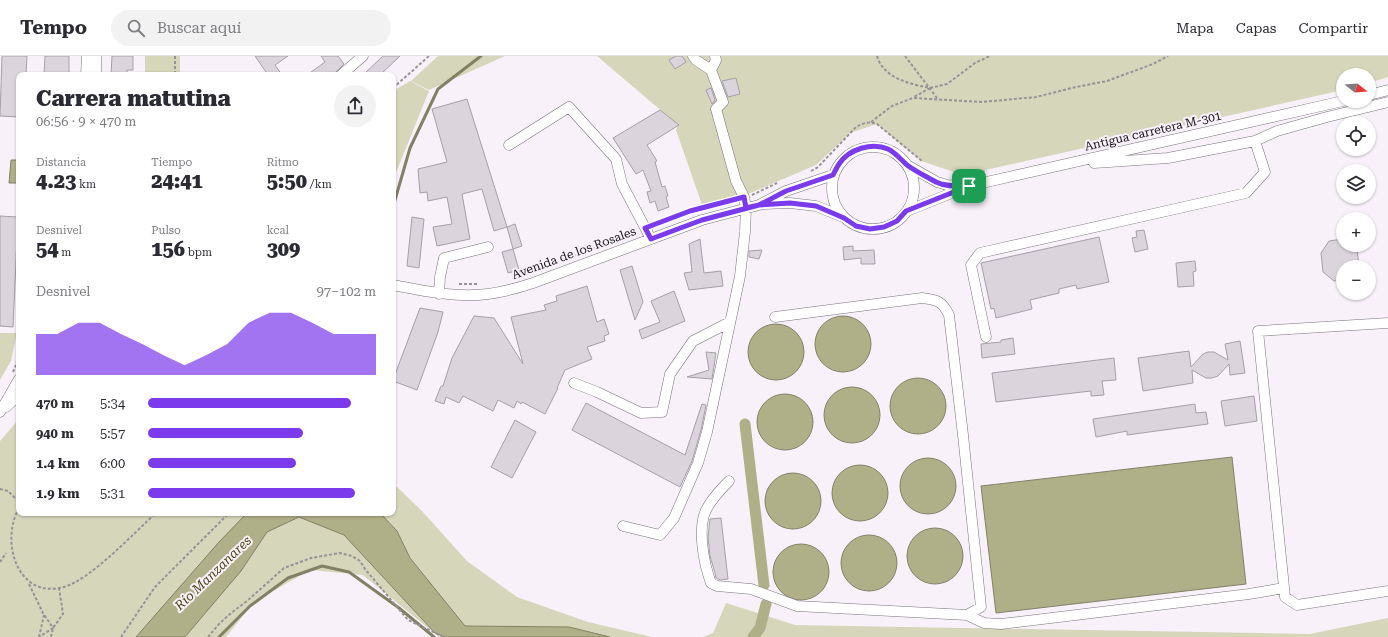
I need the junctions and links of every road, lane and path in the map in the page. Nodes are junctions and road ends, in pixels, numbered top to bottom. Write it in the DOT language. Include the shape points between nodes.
graph roads {
  1 [pos="87,56"];
  2 [pos="96,56"];
  3 [pos="175,56"];
  4 [pos="363,56"];
  5 [pos="429,56"];
  6 [pos="693,56"];
  7 [pos="715,56"];
  8 [pos="876,56"];
  9 [pos="905,56"];
  10 [pos="990,56"];
  11 [pos="1168,56"];
  12 [pos="711,70"];
  13 [pos="86,72"];
  14 [pos="96,72"];
  15 [pos="175,72"];
  16 [pos="344,72"];
  17 [pos="396,85"];
  18 [pos="930,88"];
  19 [pos="1388,90"];
  20 [pos="1376,93"];
  21 [pos="913,98"];
  22 [pos="937,98"];
  23 [pos="1388,102"];
  24 [pos="1336,103"];
  25 [pos="871,122"];
  26 [pos="1255,141"];
  27 [pos="510,145"];
  28 [pos="924,164"];
  29 [pos="907,165"];
  30 [pos="1062,166"];
  31 [pos="989,170"];
  32 [pos="806,173"];
  33 [pos="833,175"];
  34 [pos="959,175"];
  35 [pos="778,183"];
  36 [pos="969,186"];
  37 [pos="744,197"];
  38 [pos="759,205"];
  39 [pos="746,208"];
  40 [pos="906,211"];
  41 [pos="844,218"];
  42 [pos="645,228"];
  43 [pos="651,239"];
  44 [pos="488,246"];
  45 [pos="555,263"];
  46 [pos="485,283"];
  47 [pos="456,284"];
  48 [pos="396,286"];
  49 [pos="439,294"];
  50 [pos="775,317"];
  51 [pos="730,322"];
  52 [pos="1388,323"];
  53 [pos="986,337"];
  54 [pos="574,383"];
  55 [pos="16,384"];
  56 [pos="16,398"];
  57 [pos="0,412"];
  58 [pos="729,481"];
  59 [pos="0,488"];
  60 [pos="16,499"];
  61 [pos="16,512"];
  62 [pos="153,516"];
  63 [pos="226,516"];
  64 [pos="10,521"];
  65 [pos="623,526"];
  66 [pos="4,546"];
  67 [pos="6,553"];
  68 [pos="8,561"];
  69 [pos="0,562"];
  70 [pos="18,576"];
  71 [pos="28,584"];
  72 [pos="59,588"];
  73 [pos="1284,588"];
  74 [pos="1388,591"];
  75 [pos="981,607"];
  76 [pos="44,615"];
  77 [pos="967,615"];
  78 [pos="984,623"];
  79 [pos="53,628"];
  80 [pos="39,637"];
  81 [pos="51,637"];
  82 [pos="121,637"];
  83 [pos="208,637"];
  84 [pos="444,637"];
  1 -- 13 [label="street"];
  2 -- 14 [label="street"];
  3 -- 15 [label="path"];
  4 -- 16 [label="street"];
  5 -- 17 [label="path"];
  6 -- 12 [label="street"];
  7 -- 12 [label="street" via="716,60"];
  8 -- 18 [label="path" via="882,66 897,79"];
  9 -- 18 [label="path"];
  10 -- 18 [label="path" via="975,63 947,84"];
  11 -- 22 [label="path" via="1107,81 1036,97 982,102"];
  12 -- 37 [label="street" via="723,102 716,109 736,181"];
  18 -- 21 [label="path"];
  18 -- 22 [label="path"];
  19 -- 20 [label="street"];
  21 -- 22 [label="path"];
  21 -- 25 [label="path" via="892,106"];
  23 -- 26 [label="street" via="1277,131"];
  24 -- 30 [label="street, Antigua carretera M-301"];
  25 -- 28 [label="path" via="877,124"];
  25 -- 32 [label="path" via="856,127 818,167"];
  26 -- 30 [label="street" via="1168,158"];
  26 -- 53 [label="street" via="1265,172 1246,193 980,253 971,265"];
  27 -- 42 [label="street" via="569,107 616,159 622,184"];
  29 -- 33 [label="street" via="898,155 874,146 861,148 849,154"];
  29 -- 36 [label="street, Antigua carretera M-301" via="947,186"];
  29 -- 40 [label="street" via="914,188 912,200"];
  30 -- 36 [label="street, Antigua carretera M-301"];
  31 -- 34 [label="path"];
  33 -- 38 [label="street, Avenida de los Rosales" via="786,191"];
  33 -- 41 [label="street" via="833,198"];
  35 -- 37 [label="path" via="757,194"];
  36 -- 40 [label="street, Antigua carretera M-301"];
  37 -- 39 [label="street"];
  37 -- 42 [label="path" via="690,211"];
  38 -- 39 [label="street, Avenida de los Rosales"];
  38 -- 41 [label="street, Avenida de los Rosales" via="790,203 816,206"];
  39 -- 43 [label="street, Avenida de los Rosales" via="702,220"];
  39 -- 51 [label="street" via="740,276"];
  40 -- 41 [label="street" via="897,221 884,227 870,229 856,226"];
  42 -- 43 [label="street"];
  42 -- 45 [label="path"];
  43 -- 49 [label="street, Avenida de los Rosales" via="509,290 462,296"];
  44 -- 49 [label="street" via="444,258"];
  46 -- 47 [label="path"];
  48 -- 49 [label="street, Avenida de los Rosales"];
  50 -- 75 [label="street" via="922,298 934,299 944,305 949,315 958,387"];
  51 -- 54 [label="street" via="693,341 670,374 662,412 641,413"];
  51 -- 65 [label="street" via="705,439 698,463 674,518 660,535"];
  52 -- 73 [label="street" via="1258,331"];
  55 -- 57 [label="street"];
  56 -- 57 [label="street"];
  58 -- 77 [label="street" via="706,510 701,526 711,584 751,589 797,606"];
  59 -- 60 [label="path" via="8,491"];
  61 -- 64 [label="path"];
  62 -- 72 [label="path" via="98,566 80,579"];
  63 -- 82 [label="path" via="155,587"];
  66 -- 67 [label="path"];
  67 -- 68 [label="path"];
  67 -- 69 [label="path"];
  70 -- 71 [label="path"];
  71 -- 72 [label="path" via="38,588"];
  71 -- 76 [label="path"];
  72 -- 79 [label="path" via="63,614"];
  73 -- 74 [label="street" via="1285,597 1296,605"];
  73 -- 78 [label="street" via="1001,624"];
  75 -- 77 [label="street"];
  75 -- 78 [label="street"];
  76 -- 79 [label="path"];
  76 -- 80 [label="path"];
  77 -- 78 [label="street"];
  79 -- 80 [label="path"];
  79 -- 81 [label="path"];
  83 -- 84 [label="path" via="231,613 284,568 311,558 340,553 360,561 408,620"];
}
